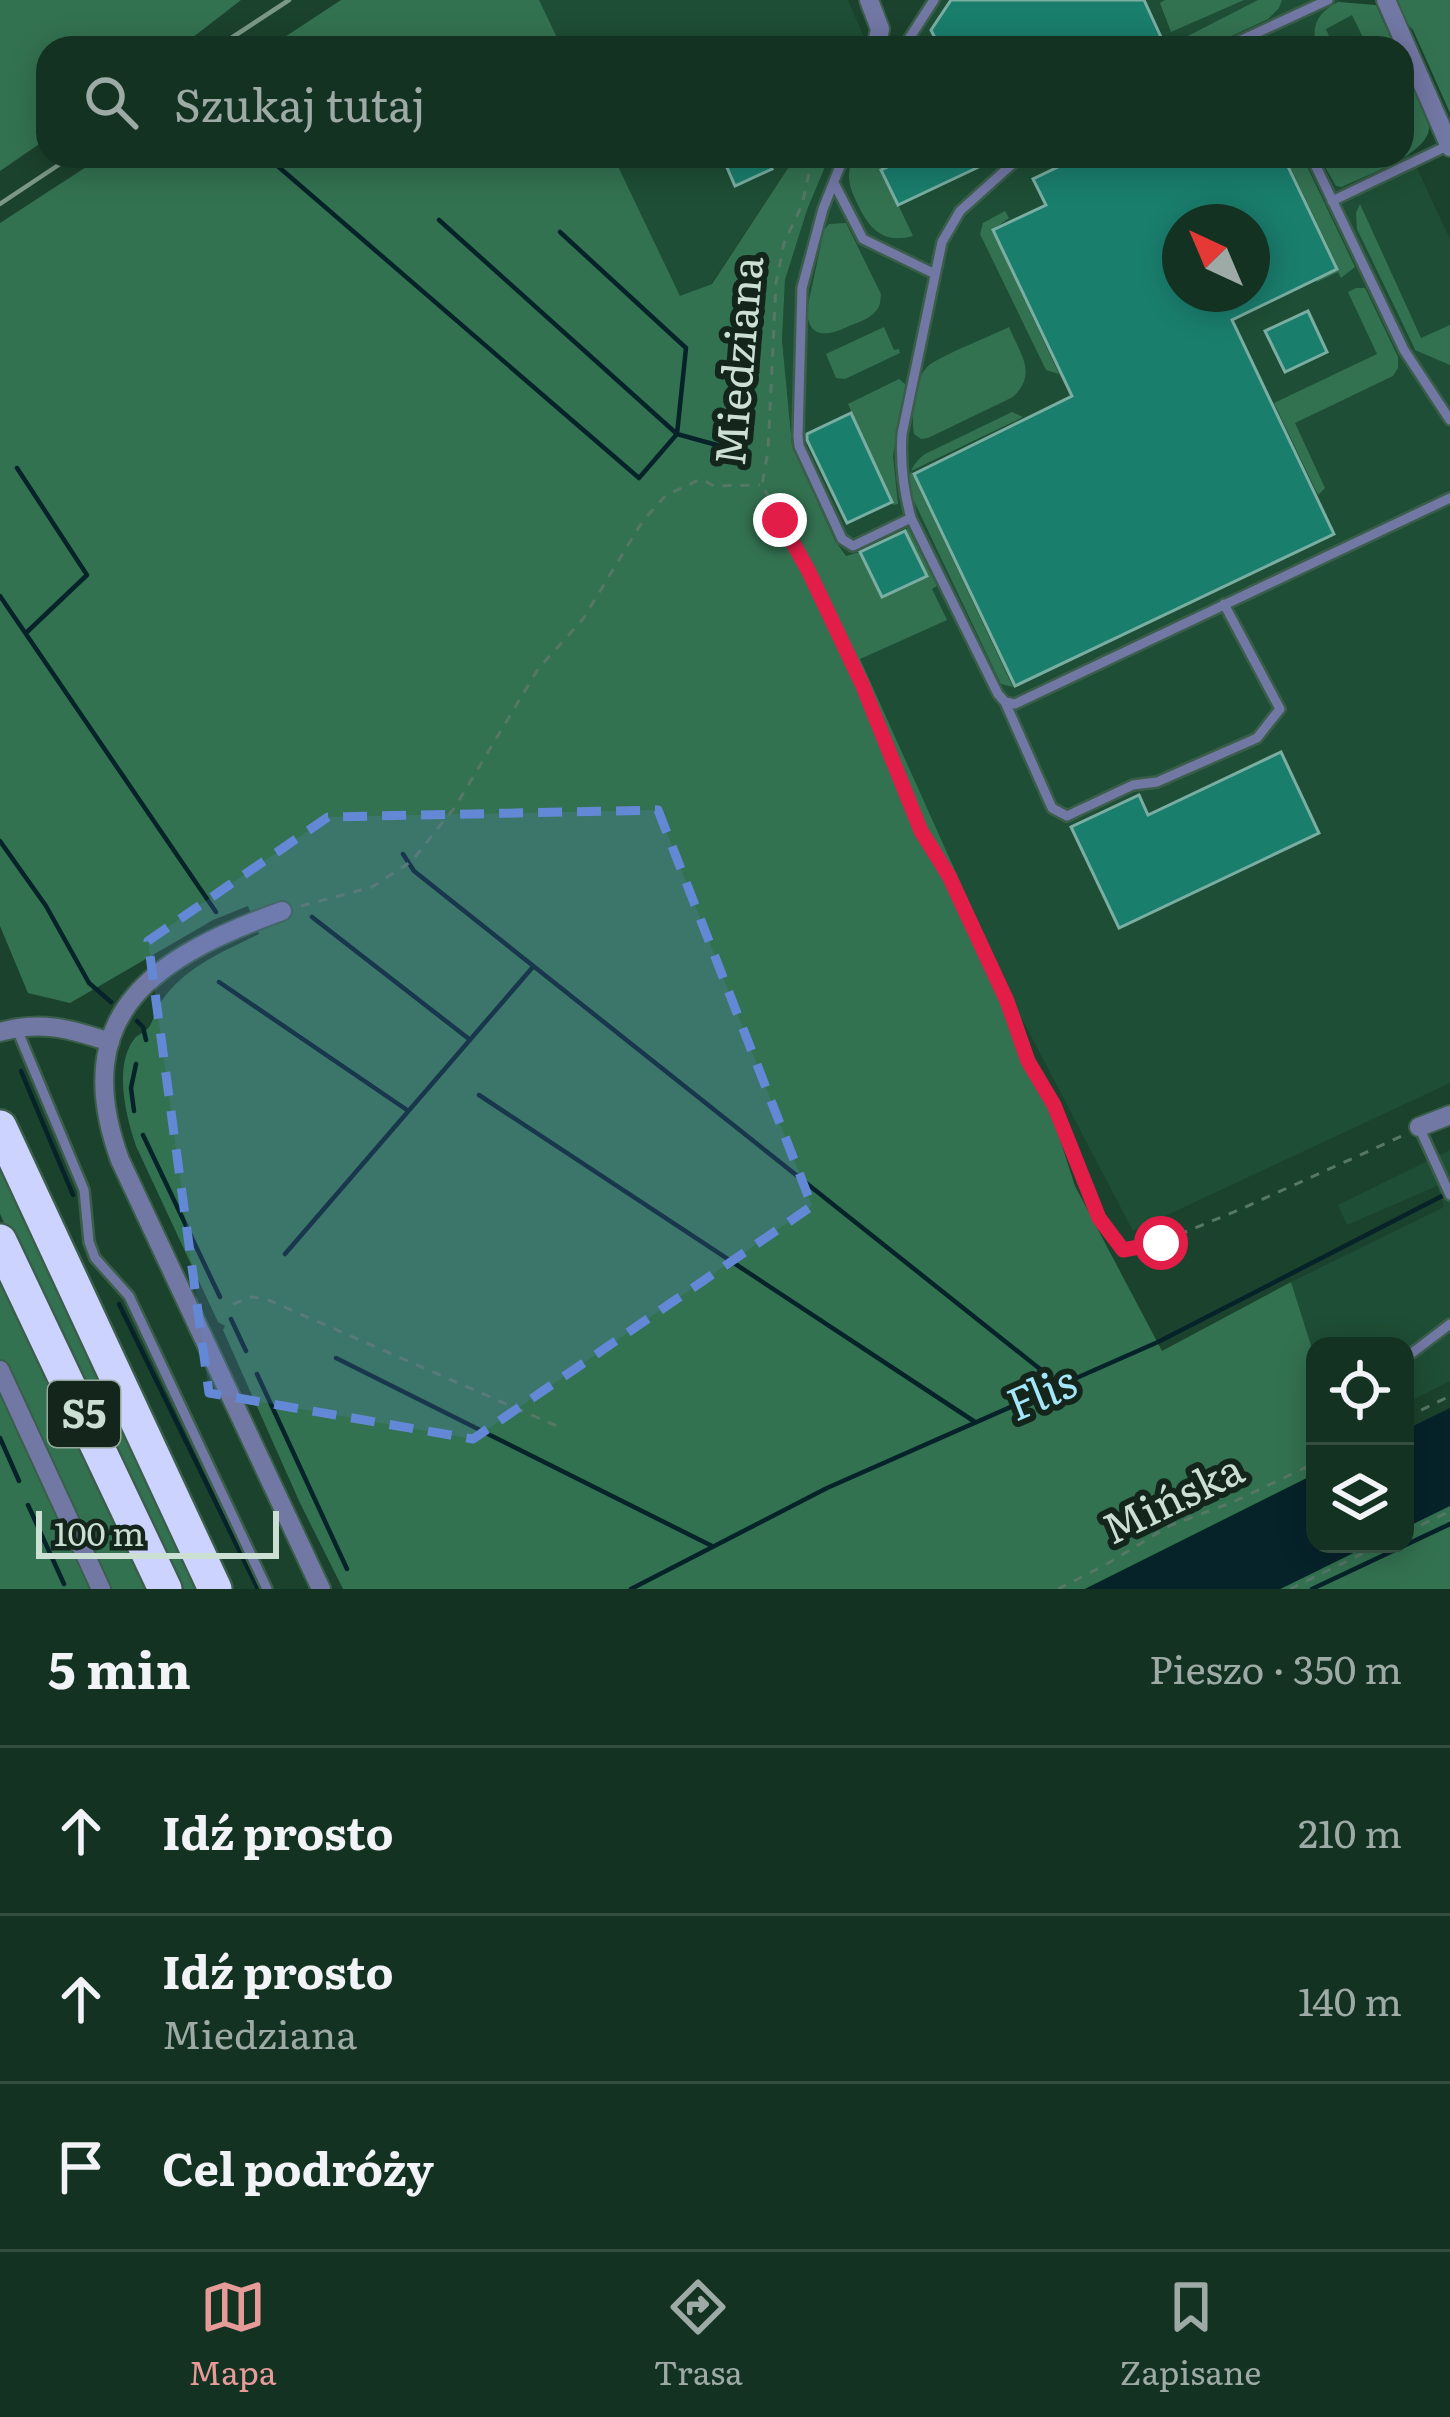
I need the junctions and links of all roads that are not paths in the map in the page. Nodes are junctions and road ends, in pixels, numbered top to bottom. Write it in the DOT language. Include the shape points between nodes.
graph roads {
  1 [pos="869,0"];
  2 [pos="934,0"];
  3 [pos="1328,0"];
  4 [pos="1386,0"];
  5 [pos="1302,5"];
  6 [pos="1253,35"];
  7 [pos="878,36"];
  8 [pos="911,36"];
  9 [pos="1402,36"];
  10 [pos="1414,65"];
  11 [pos="1449,146"];
  12 [pos="1414,162"];
  13 [pos="840,168"];
  14 [pos="1008,168"];
  15 [pos="1317,168"];
  16 [pos="1402,168"];
  17 [pos="834,183"];
  18 [pos="1332,201"];
  19 [pos="935,274"];
  20 [pos="1450,420"];
  21 [pos="1450,498"];
  22 [pos="911,518"];
  23 [pos="1224,604"];
  24 [pos="1005,702"];
  25 [pos="282,911"];
  26 [pos="8,1030"];
  27 [pos="110,1042"];
  28 [pos="1450,1115"];
  29 [pos="0,1127"];
  30 [pos="1420,1127"];
  31 [pos="1448,1191"];
  32 [pos="0,1240"];
  33 [pos="1450,1324"];
  34 [pos="1414,1351"];
  35 [pos="0,1370"];
  36 [pos="101,1589"];
  37 [pos="165,1589"];
  38 [pos="215,1589"];
  39 [pos="267,1589"];
  40 [pos="321,1589"];
  1 -- 7 [label="street"];
  2 -- 8 [label="lane"];
  3 -- 5 [label="lane"];
  4 -- 9 [label="street"];
  5 -- 6 [label="lane"];
  10 -- 11 [label="street"];
  11 -- 12 [label="lane"];
  13 -- 17 [label="lane"];
  14 -- 19 [label="lane" via="960,211"];
  15 -- 18 [label="lane"];
  16 -- 18 [label="lane"];
  17 -- 19 [label="lane" via="863,239"];
  17 -- 22 [label="lane" via="802,288 799,446 847,544"];
  18 -- 20 [label="lane" via="1404,350"];
  19 -- 22 [label="lane" via="902,434"];
  21 -- 23 [label="lane"];
  22 -- 24 [label="lane"];
  23 -- 24 [label="lane"];
  23 -- 24 [label="lane" via="1280,709 1257,738 1067,815 1052,808"];
  25 -- 27 [label="street" via="168,963 124,1008"];
  26 -- 27 [label="street" via="49,1025"];
  26 -- 39 [label="lane" via="84,1190 95,1258 129,1296"];
  27 -- 40 [label="street" via="104,1103 120,1160"];
  28 -- 30 [label="street"];
  29 -- 38 [label="highway, S5"];
  30 -- 31 [label="lane"];
  32 -- 37 [label="highway, S5"];
  33 -- 34 [label="lane"];
  35 -- 36 [label="street"];
}
